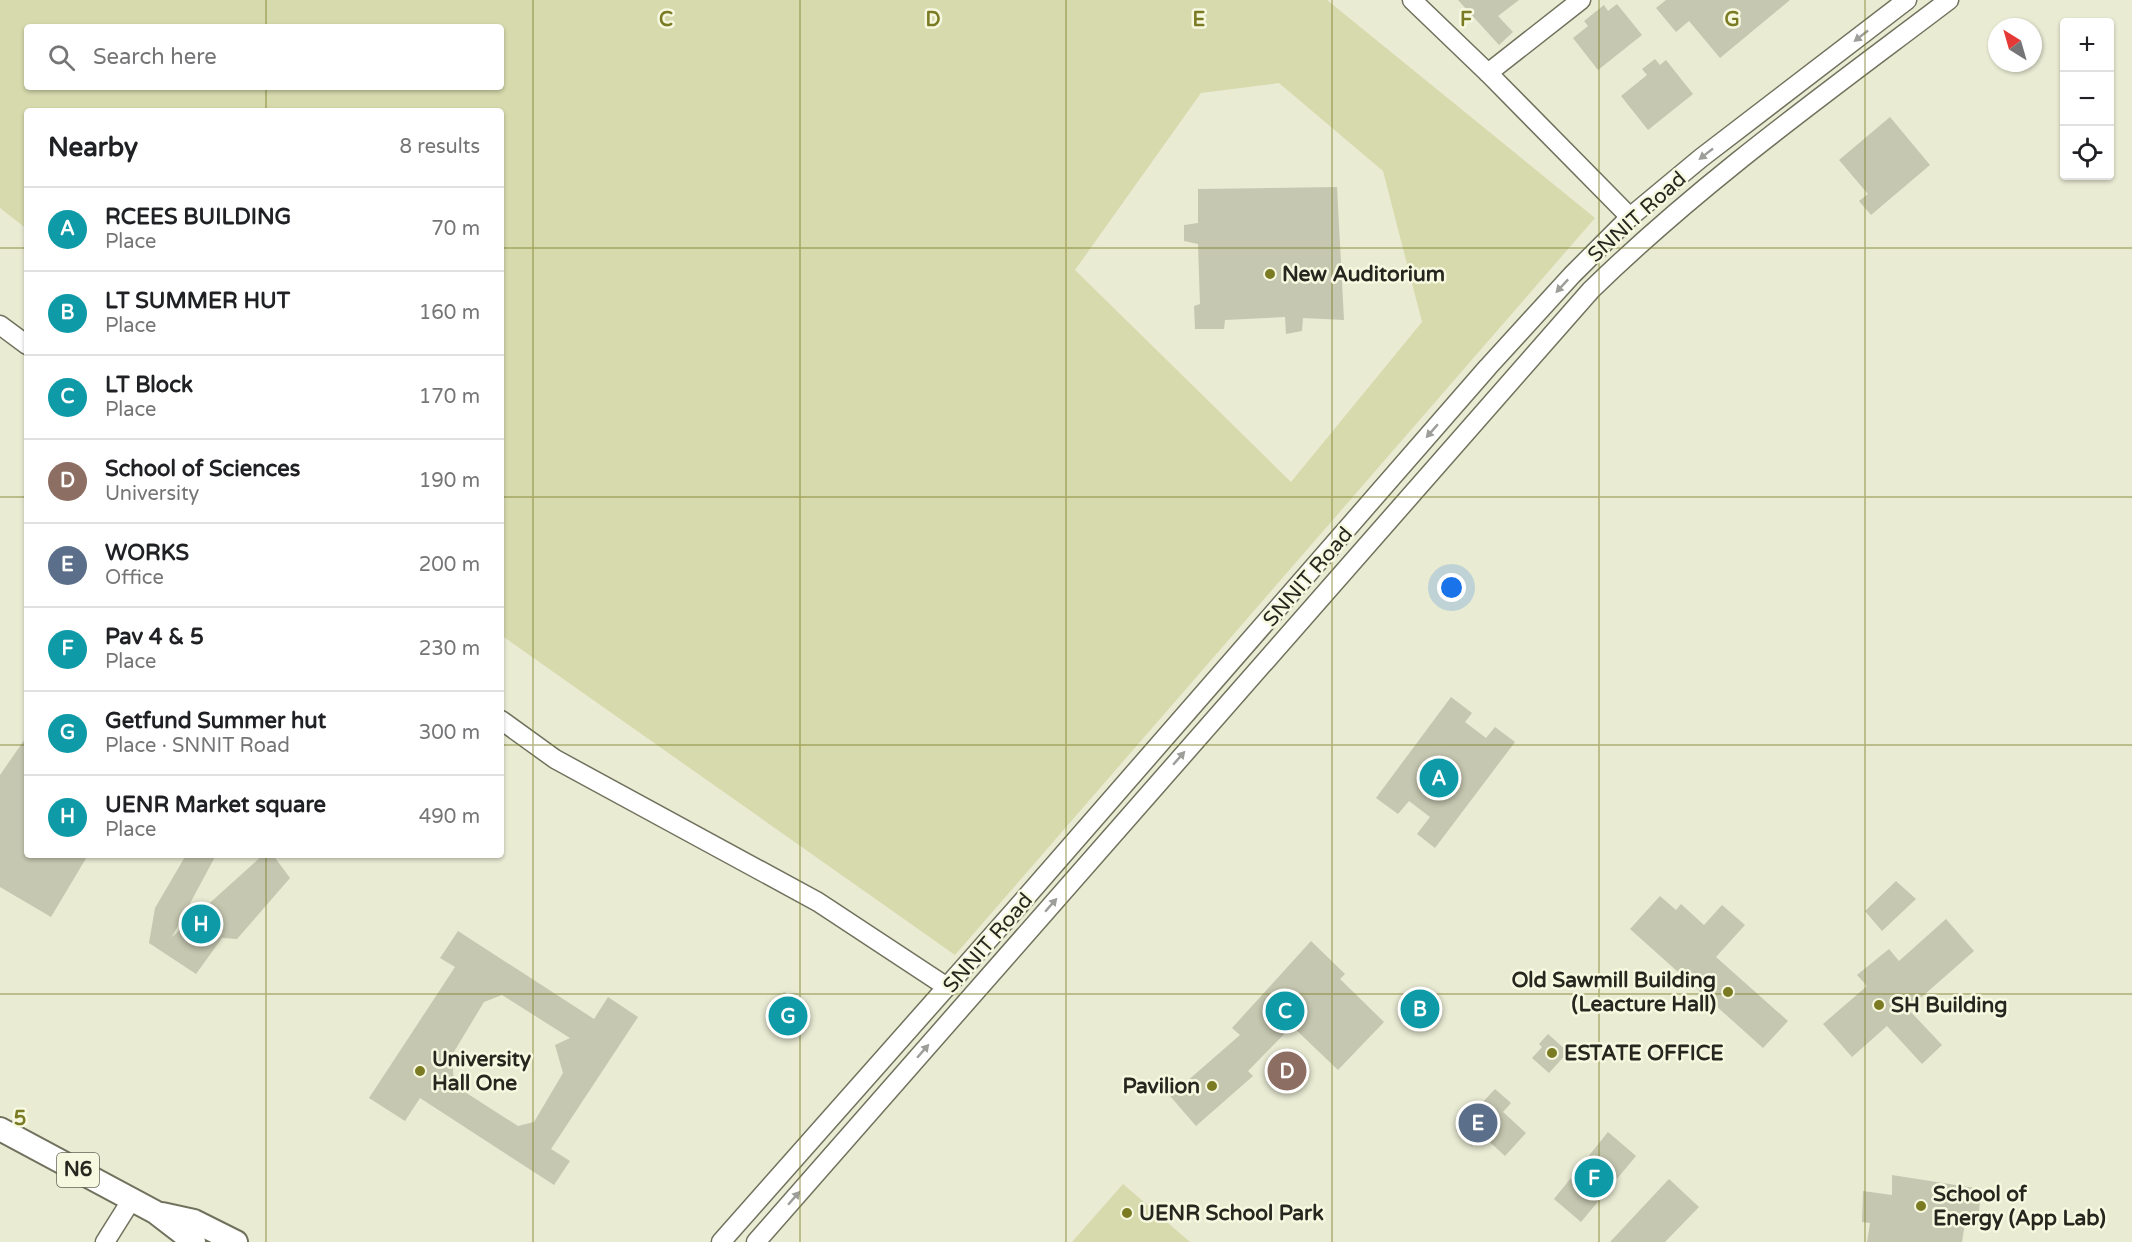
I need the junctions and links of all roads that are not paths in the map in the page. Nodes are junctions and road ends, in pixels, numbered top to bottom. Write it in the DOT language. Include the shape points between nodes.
graph roads {
  1 [pos="1412,0"];
  2 [pos="1581,0"];
  3 [pos="1907,0"];
  4 [pos="1949,0"];
  5 [pos="1488,73"];
  6 [pos="1630,217"];
  7 [pos="0,325"];
  8 [pos="24,343"];
  9 [pos="504,722"];
  10 [pos="1140,767"];
  11 [pos="1159,781"];
  12 [pos="1118,793"];
  13 [pos="1136,808"];
  14 [pos="947,987"];
  15 [pos="0,1129"];
  16 [pos="132,1199"];
  17 [pos="155,1212"];
  18 [pos="105,1242"];
  19 [pos="194,1242"];
  20 [pos="236,1242"];
  21 [pos="721,1242"];
  22 [pos="756,1242"];
  1 -- 5 [label="street"];
  2 -- 5 [label="street"];
  3 -- 6 [label="street, SNNIT Road, one-way"];
  11 -- 4 [label="street, SNNIT Road, one-way" via="1591,290 1646,236 1718,175"];
  5 -- 6 [label="street"];
  6 -- 10 [label="street, SNNIT Road, one-way" via="1488,367"];
  7 -- 8 [label="street"];
  9 -- 14 [label="street" via="555,759 818,902"];
  10 -- 11 [label="street"];
  10 -- 12 [label="street, SNNIT Road"];
  11 -- 13 [label="street, SNNIT Road"];
  12 -- 13 [label="street"];
  12 -- 14 [label="street, SNNIT Road"];
  22 -- 13 [label="street, SNNIT Road, one-way"];
  14 -- 21 [label="street, SNNIT Road"];
  15 -- 16 [label="main road, N6"];
  16 -- 17 [label="main road, N6"];
  16 -- 18 [label="street"];
  17 -- 19 [label="main road, N6"];
  17 -- 20 [label="main road, N6" via="194,1221"];
}
